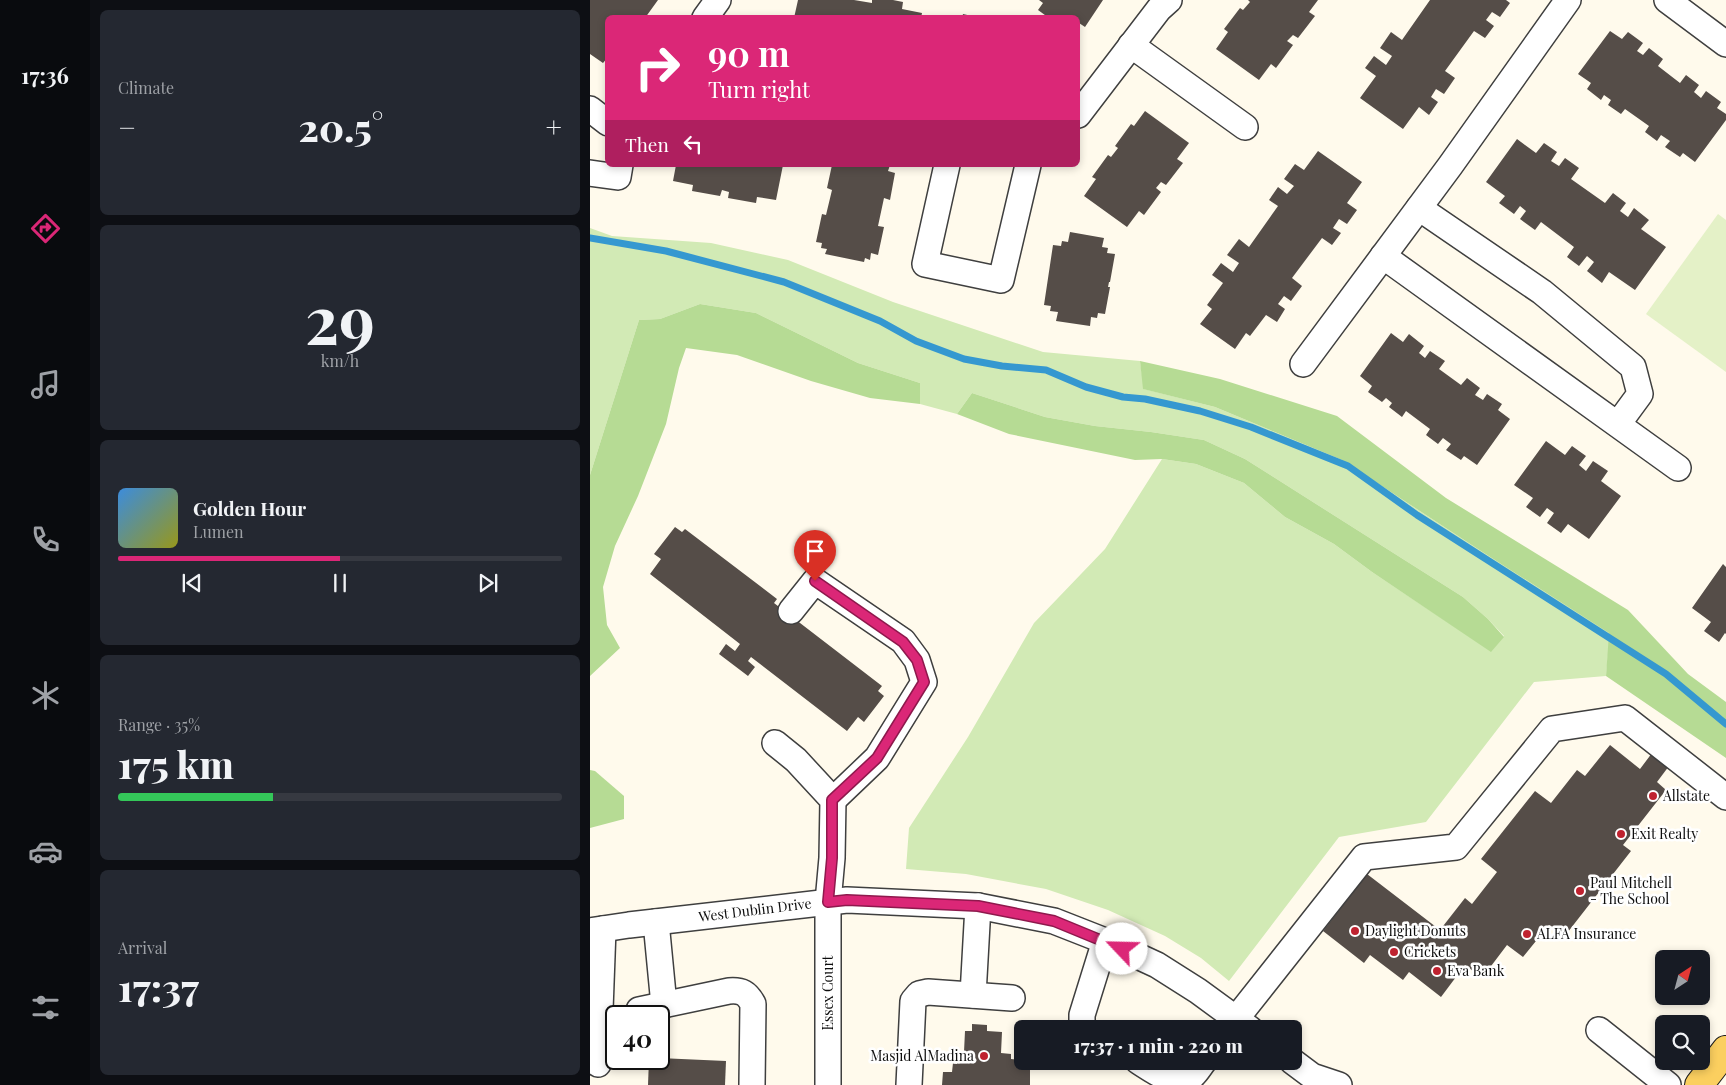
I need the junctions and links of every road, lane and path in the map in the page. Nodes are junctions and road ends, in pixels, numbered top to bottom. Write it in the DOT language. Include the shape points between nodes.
graph roads {
  1 [pos="718,0"];
  2 [pos="1169,0"];
  3 [pos="1568,0"];
  4 [pos="1667,0"];
  5 [pos="707,15"];
  6 [pos="1131,44"];
  7 [pos="1726,44"];
  8 [pos="590,109"];
  9 [pos="1080,112"];
  10 [pos="605,122"];
  11 [pos="1245,128"];
  12 [pos="620,167"];
  13 [pos="947,167"];
  14 [pos="1028,167"];
  15 [pos="590,173"];
  16 [pos="1418,208"];
  17 [pos="1382,256"];
  18 [pos="1303,364"];
  19 [pos="1618,424"];
  20 [pos="1678,468"];
  21 [pos="792,610"];
  22 [pos="775,743"];
  23 [pos="1726,797"];
  24 [pos="832,800"];
  25 [pos="828,902"];
  26 [pos="978,906"];
  27 [pos="656,922"];
  28 [pos="597,930"];
  29 [pos="1104,941"];
  30 [pos="973,995"];
  31 [pos="1012,998"];
  32 [pos="664,1004"];
  33 [pos="660,1005"];
  34 [pos="595,1016"];
  35 [pos="1082,1020"];
  36 [pos="1231,1020"];
  37 [pos="1242,1020"];
  38 [pos="1599,1030"];
  39 [pos="1726,1050"];
  40 [pos="598,1064"];
  41 [pos="1153,1070"];
  42 [pos="1198,1070"];
  43 [pos="1302,1070"];
  44 [pos="1314,1080"];
  45 [pos="752,1085"];
  46 [pos="828,1085"];
  47 [pos="909,1085"];
  48 [pos="1340,1085"];
  49 [pos="1668,1085"];
  50 [pos="1699,1085"];
  1 -- 5 [label="street"];
  2 -- 6 [label="street"];
  3 -- 16 [label="street"];
  4 -- 7 [label="street"];
  6 -- 9 [label="street"];
  6 -- 11 [label="street"];
  8 -- 10 [label="street"];
  12 -- 15 [label="street" via="618,177"];
  13 -- 14 [label="street" via="925,264 1001,280"];
  16 -- 17 [label="street"];
  16 -- 19 [label="street" via="1542,292 1633,367 1640,394"];
  17 -- 18 [label="street"];
  17 -- 19 [label="street"];
  19 -- 20 [label="street"];
  21 -- 24 [label="street" via="815,581 903,642 917,660 924,682 877,758"];
  22 -- 24 [label="street" via="796,760"];
  23 -- 37 [label="street" via="1625,718 1552,729 1456,847 1364,857"];
  24 -- 25 [label="street, Essex Court"];
  25 -- 26 [label="street, West Dublin Drive" via="847,900"];
  25 -- 27 [label="street, West Dublin Drive"];
  25 -- 46 [label="street, Essex Court"];
  26 -- 29 [label="street, West Dublin Drive" via="1054,921"];
  26 -- 30 [label="street"];
  27 -- 28 [label="street, West Dublin Drive"];
  27 -- 32 [label="street"];
  28 -- 34 [label="street"];
  29 -- 35 [label="street"];
  29 -- 36 [label="street, West Dublin Drive" via="1157,965"];
  30 -- 31 [label="street"];
  30 -- 47 [label="street" via="928,992 919,994 913,1001"];
  32 -- 33 [label="street"];
  32 -- 45 [label="street" via="729,991 739,990 748,994 753,1004"];
  34 -- 40 [label="street"];
  38 -- 49 [label="street"];
  39 -- 50 [label="main road"];
  41 -- 42 [label="street" via="1175,1083 1185,1081"];
  43 -- 44 [label="street"];
  44 -- 48 [label="street"];
}
